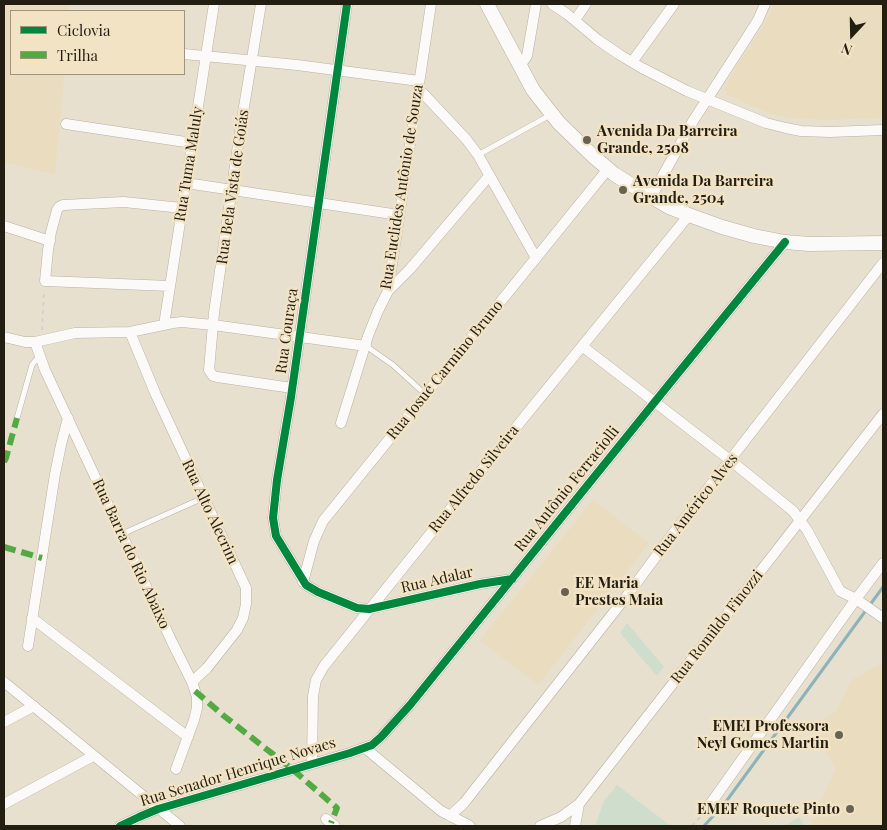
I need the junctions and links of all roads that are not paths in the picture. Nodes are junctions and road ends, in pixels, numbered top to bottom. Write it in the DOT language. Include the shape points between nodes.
graph roads {
  1 [pos="214,4"];
  2 [pos="261,4"];
  3 [pos="347,4"];
  4 [pos="430,4"];
  5 [pos="487,4"];
  6 [pos="536,4"];
  7 [pos="552,4"];
  8 [pos="586,4"];
  9 [pos="674,4"];
  10 [pos="766,4"];
  11 [pos="574,20"];
  12 [pos="185,54"];
  13 [pos="206,56"];
  14 [pos="252,61"];
  15 [pos="632,62"];
  16 [pos="520,66"];
  17 [pos="338,70"];
  18 [pos="418,85"];
  19 [pos="707,99"];
  20 [pos="552,114"];
  21 [pos="66,124"];
  22 [pos="883,130"];
  23 [pos="192,143"];
  24 [pos="478,155"];
  25 [pos="608,168"];
  26 [pos="489,176"];
  27 [pos="186,183"];
  28 [pos="232,190"];
  29 [pos="651,197"];
  30 [pos="319,203"];
  31 [pos="182,208"];
  32 [pos="399,215"];
  33 [pos="689,216"];
  34 [pos="4,226"];
  35 [pos="50,241"];
  36 [pos="785,242"];
  37 [pos="883,243"];
  38 [pos="536,258"];
  39 [pos="883,263"];
  40 [pos="170,286"];
  41 [pos="388,291"];
  42 [pos="164,325"];
  43 [pos="213,326"];
  44 [pos="130,332"];
  45 [pos="4,337"];
  46 [pos="300,337"];
  47 [pos="38,341"];
  48 [pos="366,346"];
  49 [pos="582,346"];
  50 [pos="39,355"];
  51 [pos="292,388"];
  52 [pos="425,394"];
  53 [pos="654,402"];
  54 [pos="883,414"];
  55 [pos="17,418"];
  56 [pos="68,418"];
  57 [pos="341,423"];
  58 [pos="730,460"];
  59 [pos="203,498"];
  60 [pos="801,520"];
  61 [pos="122,535"];
  62 [pos="883,563"];
  63 [pos="512,579"];
  64 [pos="303,582"];
  65 [pos="856,599"];
  66 [pos="369,610"];
  67 [pos="32,618"];
  68 [pos="883,618"];
  69 [pos="28,646"];
  70 [pos="4,682"];
  71 [pos="192,682"];
  72 [pos="34,706"];
  73 [pos="4,722"];
  74 [pos="188,737"];
  75 [pos="365,748"];
  76 [pos="94,756"];
  77 [pos="312,764"];
  78 [pos="176,769"];
  79 [pos="4,804"];
  80 [pos="579,804"];
  81 [pos="158,809"];
  82 [pos="706,810"];
  83 [pos="450,816"];
  84 [pos="120,826"];
  85 [pos="180,826"];
  86 [pos="470,826"];
  87 [pos="540,826"];
  88 [pos="574,826"];
  1 -- 13 [label="street, Rua Tuma Maluly"];
  2 -- 14 [label="street, Rua Bela Vista de Goiás"];
  3 -- 17 [label="street, Rua Couraça"];
  4 -- 18 [label="street, Rua Euclides Antônio de Souza"];
  5 -- 16 [label="main road"];
  6 -- 16 [label="street" via="527,56"];
  7 -- 11 [label="street"];
  8 -- 11 [label="street"];
  9 -- 15 [label="street"];
  10 -- 19 [label="street"];
  11 -- 15 [label="street"];
  12 -- 13 [label="street"];
  13 -- 14 [label="street"];
  13 -- 23 [label="street, Rua Tuma Maluly"];
  14 -- 17 [label="street"];
  14 -- 28 [label="street, Rua Bela Vista de Goiás"];
  15 -- 19 [label="street"];
  16 -- 20 [label="main road"];
  17 -- 18 [label="street"];
  17 -- 30 [label="street, Rua Couraça"];
  18 -- 24 [label="street"];
  18 -- 32 [label="street, Rua Euclides Antônio de Souza"];
  19 -- 22 [label="street" via="766,123 801,131"];
  19 -- 29 [label="street"];
  20 -- 24 [label="lane"];
  20 -- 25 [label="main road"];
  21 -- 23 [label="street"];
  23 -- 27 [label="street, Rua Tuma Maluly"];
  24 -- 26 [label="street"];
  25 -- 29 [label="main road"];
  25 -- 38 [label="street, Rua Josué Carmino Bruno"];
  26 -- 38 [label="street"];
  26 -- 41 [label="street"];
  27 -- 28 [label="street"];
  27 -- 31 [label="street, Rua Tuma Maluly"];
  28 -- 30 [label="street"];
  28 -- 43 [label="street, Rua Bela Vista de Goiás"];
  29 -- 33 [label="main road"];
  30 -- 32 [label="street"];
  30 -- 46 [label="street, Rua Couraça"];
  31 -- 35 [label="street" via="124,202 68,204 57,210"];
  31 -- 40 [label="street, Rua Tuma Maluly"];
  32 -- 41 [label="street, Rua Euclides Antônio de Souza"];
  33 -- 36 [label="main road" via="738,232"];
  33 -- 49 [label="street, Rua Alfredo Silveira"];
  34 -- 35 [label="street"];
  35 -- 40 [label="street" via="45,281"];
  36 -- 37 [label="main road"];
  36 -- 53 [label="street, Rua Antônio Ferraciolli"];
  38 -- 52 [label="street, Rua Josué Carmino Bruno"];
  39 -- 58 [label="street, Rua Américo Alves"];
  40 -- 42 [label="street, Rua Tuma Maluly"];
  41 -- 48 [label="street, Rua Euclides Antônio de Souza"];
  42 -- 43 [label="street" via="182,322"];
  42 -- 44 [label="street"];
  43 -- 46 [label="street"];
  43 -- 51 [label="street, Rua Bela Vista de Goiás" via="209,370 213,376"];
  44 -- 47 [label="street" via="82,332"];
  44 -- 59 [label="street, Rua Alto Alecrim"];
  45 -- 47 [label="street"];
  46 -- 48 [label="street"];
  46 -- 51 [label="street, Rua Couraça"];
  47 -- 50 [label="street, Rua Barra do Rio Abaixo"];
  48 -- 52 [label="lane"];
  48 -- 57 [label="street, Rua Euclides Antônio de Souza"];
  49 -- 53 [label="street"];
  49 -- 66 [label="street, Rua Alfredo Silveira"];
  50 -- 55 [label="lane" via="32,365"];
  50 -- 56 [label="street, Rua Barra do Rio Abaixo"];
  51 -- 64 [label="street, Rua Couraça" via="273,518 276,536"];
  52 -- 64 [label="street, Rua Josué Carmino Bruno" via="323,521"];
  53 -- 58 [label="street"];
  53 -- 63 [label="street, Rua Antônio Ferraciolli"];
  54 -- 60 [label="street, Rua Romildo Finozzi"];
  56 -- 61 [label="street, Rua Barra do Rio Abaixo"];
  56 -- 67 [label="street" via="55,474"];
  58 -- 60 [label="street"];
  58 -- 83 [label="street, Rua Américo Alves" via="464,803"];
  59 -- 61 [label="lane"];
  59 -- 71 [label="street, Rua Alto Alecrim" via="246,588 246,604 237,630"];
  60 -- 65 [label="street" via="840,591"];
  60 -- 80 [label="street, Rua Romildo Finozzi"];
  61 -- 71 [label="street, Rua Barra do Rio Abaixo"];
  62 -- 65 [label="street"];
  63 -- 66 [label="street, Rua Adalar"];
  63 -- 75 [label="street, Rua Antônio Ferraciolli" via="410,705 381,737"];
  64 -- 66 [label="street, Rua Couraça" via="349,606"];
  65 -- 68 [label="street"];
  65 -- 82 [label="street"];
  66 -- 77 [label="street, Rua Alfredo Silveira" via="316,680"];
  67 -- 69 [label="street"];
  67 -- 74 [label="street"];
  70 -- 72 [label="street"];
  71 -- 74 [label="street, Rua Barra do Rio Abaixo" via="197,708"];
  72 -- 73 [label="street"];
  72 -- 76 [label="street"];
  74 -- 78 [label="street, Rua Barra do Rio Abaixo"];
  75 -- 77 [label="street, Rua Senador Henrique Novaes"];
  75 -- 83 [label="street"];
  76 -- 79 [label="street"];
  76 -- 81 [label="street"];
  77 -- 81 [label="street, Rua Senador Henrique Novaes"];
  80 -- 87 [label="street, Rua Romildo Finozzi" via="562,817"];
  80 -- 88 [label="street"];
  81 -- 84 [label="street, Rua Senador Henrique Novaes"];
  81 -- 85 [label="street"];
  83 -- 86 [label="street"];
}
